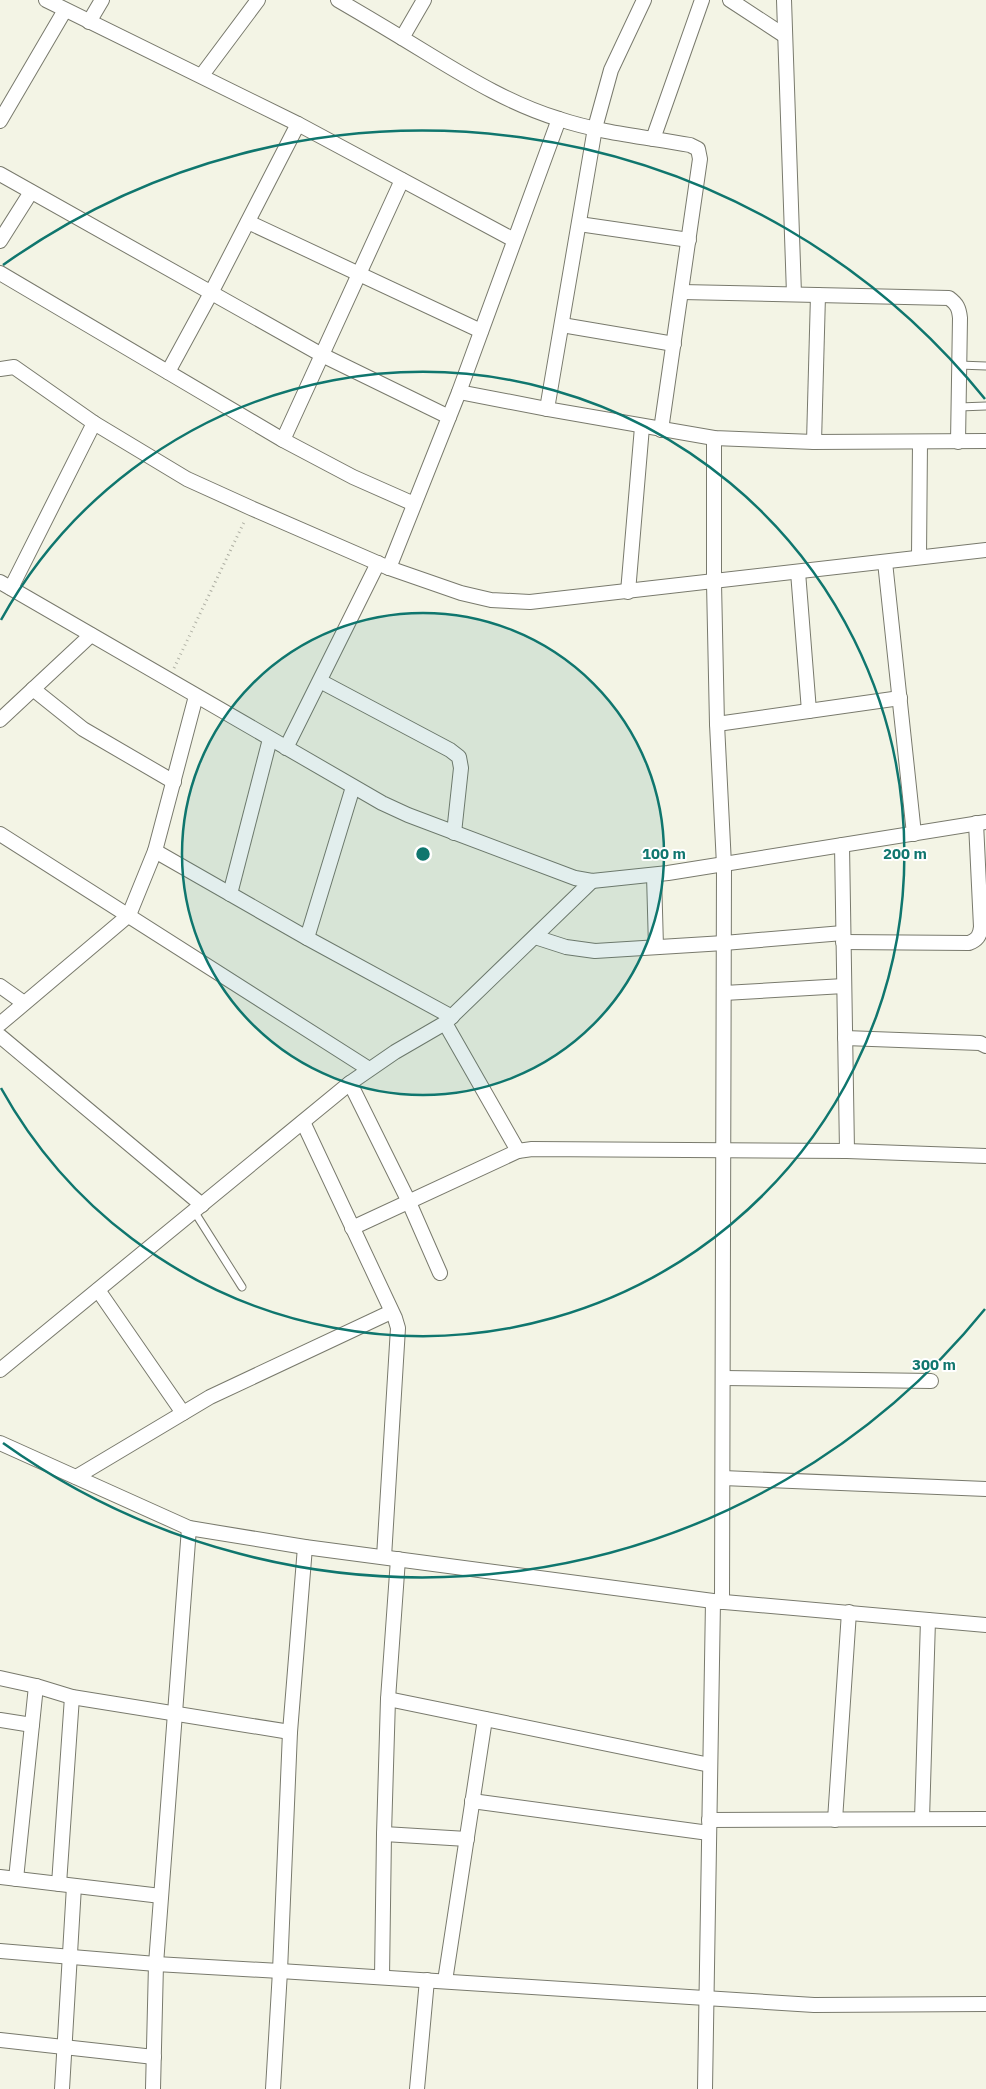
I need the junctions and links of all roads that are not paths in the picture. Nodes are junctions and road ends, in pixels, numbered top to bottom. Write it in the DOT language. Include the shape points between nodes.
graph roads {
  1 [pos="46,0"];
  2 [pos="102,0"];
  3 [pos="258,0"];
  4 [pos="338,0"];
  5 [pos="424,0"];
  6 [pos="644,0"];
  7 [pos="702,0"];
  8 [pos="730,0"];
  9 [pos="784,0"];
  10 [pos="66,10"];
  11 [pos="89,22"];
  12 [pos="785,36"];
  13 [pos="402,38"];
  14 [pos="202,75"];
  15 [pos="559,119"];
  16 [pos="0,121"];
  17 [pos="298,124"];
  18 [pos="595,128"];
  19 [pos="653,139"];
  20 [pos="0,174"];
  21 [pos="402,180"];
  22 [pos="31,192"];
  23 [pos="248,222"];
  24 [pos="579,224"];
  25 [pos="514,240"];
  26 [pos="689,240"];
  27 [pos="0,241"];
  28 [pos="0,274"];
  29 [pos="359,274"];
  30 [pos="682,292"];
  31 [pos="211,293"];
  32 [pos="794,294"];
  33 [pos="818,295"];
  34 [pos="562,325"];
  35 [pos="481,332"];
  36 [pos="674,344"];
  37 [pos="322,355"];
  38 [pos="960,365"];
  39 [pos="986,366"];
  40 [pos="0,368"];
  41 [pos="168,372"];
  42 [pos="460,392"];
  43 [pos="986,406"];
  44 [pos="959,407"];
  45 [pos="547,409"];
  46 [pos="449,417"];
  47 [pos="94,423"];
  48 [pos="642,427"];
  49 [pos="661,430"];
  50 [pos="714,438"];
  51 [pos="283,440"];
  52 [pos="986,441"];
  53 [pos="814,442"];
  54 [pos="920,442"];
  55 [pos="958,442"];
  56 [pos="414,504"];
  57 [pos="986,550"];
  58 [pos="919,558"];
  59 [pos="885,562"];
  60 [pos="384,565"];
  61 [pos="798,572"];
  62 [pos="714,582"];
  63 [pos="6,585"];
  64 [pos="628,592"];
  65 [pos="91,634"];
  66 [pos="320,681"];
  67 [pos="33,689"];
  68 [pos="196,696"];
  69 [pos="900,698"];
  70 [pos="810,711"];
  71 [pos="0,720"];
  72 [pos="717,724"];
  73 [pos="270,739"];
  74 [pos="286,748"];
  75 [pos="174,782"];
  76 [pos="353,787"];
  77 [pos="981,823"];
  78 [pos="454,833"];
  79 [pos="0,834"];
  80 [pos="914,834"];
  81 [pos="842,845"];
  82 [pos="155,851"];
  83 [pos="724,865"];
  84 [pos="654,875"];
  85 [pos="592,881"];
  86 [pos="230,894"];
  87 [pos="129,915"];
  88 [pos="534,937"];
  89 [pos="307,938"];
  90 [pos="843,938"];
  91 [pos="724,943"];
  92 [pos="656,947"];
  93 [pos="0,986"];
  94 [pos="844,986"];
  95 [pos="724,993"];
  96 [pos="24,1003"];
  97 [pos="448,1020"];
  98 [pos="0,1024"];
  99 [pos="0,1036"];
  100 [pos="845,1038"];
  101 [pos="986,1046"];
  102 [pos="369,1068"];
  103 [pos="350,1083"];
  104 [pos="303,1122"];
  105 [pos="518,1151"];
  106 [pos="723,1151"];
  107 [pos="847,1151"];
  108 [pos="986,1156"];
  109 [pos="408,1200"];
  110 [pos="198,1208"];
  111 [pos="352,1228"];
  112 [pos="440,1273"];
  113 [pos="242,1287"];
  114 [pos="98,1290"];
  115 [pos="391,1312"];
  116 [pos="0,1370"];
  117 [pos="723,1378"];
  118 [pos="931,1381"];
  119 [pos="183,1413"];
  120 [pos="0,1443"];
  121 [pos="76,1477"];
  122 [pos="722,1478"];
  123 [pos="986,1489"];
  124 [pos="189,1528"];
  125 [pos="305,1547"];
  126 [pos="384,1557"];
  127 [pos="398,1559"];
  128 [pos="718,1602"];
  129 [pos="849,1612"];
  130 [pos="928,1620"];
  131 [pos="986,1625"];
  132 [pos="0,1678"];
  133 [pos="36,1686"];
  134 [pos="72,1697"];
  135 [pos="388,1699"];
  136 [pos="174,1715"];
  137 [pos="485,1719"];
  138 [pos="0,1720"];
  139 [pos="32,1725"];
  140 [pos="290,1732"];
  141 [pos="710,1764"];
  142 [pos="472,1801"];
  143 [pos="922,1819"];
  144 [pos="986,1819"];
  145 [pos="835,1820"];
  146 [pos="709,1826"];
  147 [pos="384,1834"];
  148 [pos="467,1839"];
  149 [pos="0,1877"];
  150 [pos="16,1879"];
  151 [pos="59,1884"];
  152 [pos="74,1886"];
  153 [pos="161,1896"];
  154 [pos="0,1951"];
  155 [pos="70,1958"];
  156 [pos="156,1964"];
  157 [pos="280,1971"];
  158 [pos="382,1977"];
  159 [pos="427,1980"];
  160 [pos="445,1981"];
  161 [pos="707,1999"];
  162 [pos="986,2004"];
  163 [pos="0,2040"];
  164 [pos="65,2048"];
  165 [pos="154,2057"];
  166 [pos="62,2089"];
  167 [pos="153,2089"];
  168 [pos="273,2089"];
  169 [pos="417,2089"];
  170 [pos="705,2089"];
  1 -- 10 [label="street"];
  2 -- 11 [label="street"];
  3 -- 14 [label="street"];
  4 -- 13 [label="street"];
  5 -- 13 [label="street"];
  6 -- 18 [label="street" via="611,70"];
  7 -- 19 [label="street"];
  8 -- 12 [label="street"];
  9 -- 12 [label="street"];
  10 -- 11 [label="street"];
  10 -- 16 [label="street"];
  11 -- 14 [label="street"];
  12 -- 32 [label="street"];
  13 -- 15 [label="street" via="502,96"];
  14 -- 17 [label="street"];
  15 -- 18 [label="street"];
  15 -- 25 [label="street"];
  17 -- 21 [label="street"];
  17 -- 23 [label="street"];
  18 -- 19 [label="street"];
  18 -- 24 [label="street"];
  19 -- 26 [label="street" via="694,146 700,153"];
  20 -- 22 [label="street"];
  21 -- 25 [label="street"];
  21 -- 29 [label="street"];
  22 -- 27 [label="street"];
  22 -- 31 [label="street"];
  23 -- 29 [label="street"];
  23 -- 31 [label="street"];
  24 -- 26 [label="street"];
  24 -- 34 [label="street"];
  25 -- 35 [label="street"];
  26 -- 30 [label="street"];
  28 -- 41 [label="street"];
  29 -- 35 [label="street"];
  29 -- 37 [label="street"];
  30 -- 32 [label="street"];
  30 -- 36 [label="street"];
  31 -- 37 [label="street"];
  31 -- 41 [label="street"];
  32 -- 33 [label="street"];
  33 -- 38 [label="street" via="948,298 959,310"];
  33 -- 53 [label="street"];
  34 -- 36 [label="street"];
  34 -- 45 [label="street"];
  35 -- 42 [label="street"];
  36 -- 49 [label="street"];
  37 -- 46 [label="street"];
  37 -- 51 [label="street"];
  38 -- 39 [label="lane"];
  38 -- 44 [label="street"];
  40 -- 47 [label="street" via="14,367"];
  41 -- 51 [label="street"];
  42 -- 45 [label="street"];
  42 -- 46 [label="street"];
  43 -- 44 [label="lane"];
  44 -- 55 [label="street"];
  45 -- 48 [label="street"];
  46 -- 56 [label="street"];
  47 -- 60 [label="street" via="187,479"];
  47 -- 63 [label="street"];
  48 -- 49 [label="street"];
  48 -- 64 [label="street"];
  49 -- 50 [label="street"];
  50 -- 53 [label="street"];
  50 -- 62 [label="street"];
  51 -- 56 [label="street" via="353,477"];
  52 -- 55 [label="street"];
  53 -- 54 [label="street"];
  54 -- 55 [label="street"];
  54 -- 58 [label="street"];
  56 -- 60 [label="street"];
  57 -- 58 [label="street"];
  58 -- 59 [label="street"];
  59 -- 61 [label="street"];
  59 -- 69 [label="street"];
  60 -- 64 [label="street" via="461,593 506,602"];
  60 -- 66 [label="street"];
  61 -- 62 [label="street"];
  61 -- 70 [label="street"];
  62 -- 64 [label="street"];
  62 -- 72 [label="street"];
  63 -- 65 [label="street"];
  65 -- 67 [label="street"];
  65 -- 68 [label="street"];
  66 -- 74 [label="street"];
  66 -- 78 [label="street" via="459,757 461,768"];
  67 -- 71 [label="street"];
  67 -- 75 [label="street" via="82,729"];
  68 -- 73 [label="street"];
  68 -- 75 [label="street"];
  69 -- 70 [label="street"];
  69 -- 80 [label="street"];
  70 -- 72 [label="street"];
  72 -- 83 [label="street"];
  73 -- 74 [label="street"];
  73 -- 86 [label="street"];
  74 -- 76 [label="street"];
  75 -- 82 [label="street"];
  76 -- 78 [label="street" via="408,815"];
  76 -- 89 [label="street"];
  77 -- 80 [label="street"];
  77 -- 90 [label="street" via="981,927 975,940 969,943"];
  78 -- 85 [label="street" via="575,878"];
  79 -- 87 [label="street"];
  80 -- 81 [label="street"];
  81 -- 83 [label="street"];
  81 -- 90 [label="street"];
  82 -- 86 [label="street"];
  82 -- 87 [label="street"];
  83 -- 84 [label="street"];
  83 -- 91 [label="street"];
  84 -- 85 [label="street"];
  84 -- 92 [label="street"];
  85 -- 88 [label="street"];
  86 -- 89 [label="street"];
  87 -- 96 [label="street"];
  87 -- 102 [label="street"];
  88 -- 92 [label="street" via="580,950"];
  88 -- 97 [label="street"];
  89 -- 97 [label="street"];
  90 -- 91 [label="street"];
  90 -- 94 [label="street"];
  91 -- 92 [label="street"];
  91 -- 95 [label="street"];
  93 -- 96 [label="street"];
  94 -- 95 [label="street"];
  94 -- 100 [label="street"];
  95 -- 106 [label="street"];
  96 -- 98 [label="street"];
  97 -- 102 [label="street"];
  97 -- 105 [label="street"];
  99 -- 110 [label="street"];
  100 -- 101 [label="street" via="980,1043"];
  100 -- 107 [label="street"];
  102 -- 103 [label="street"];
  103 -- 104 [label="street"];
  103 -- 109 [label="street"];
  104 -- 110 [label="street"];
  104 -- 111 [label="street"];
  105 -- 106 [label="street"];
  105 -- 109 [label="street"];
  106 -- 107 [label="street"];
  106 -- 117 [label="street"];
  107 -- 108 [label="street"];
  109 -- 111 [label="street"];
  109 -- 112 [label="street"];
  110 -- 113 [label="lane"];
  110 -- 114 [label="street"];
  111 -- 115 [label="street"];
  114 -- 116 [label="street"];
  114 -- 119 [label="street"];
  115 -- 119 [label="street" via="232,1386"];
  115 -- 126 [label="street" via="398,1328 398,1339"];
  117 -- 118 [label="street"];
  117 -- 122 [label="street"];
  119 -- 121 [label="street"];
  120 -- 121 [label="street"];
  121 -- 124 [label="street"];
  122 -- 123 [label="street"];
  122 -- 128 [label="street"];
  124 -- 125 [label="street"];
  124 -- 136 [label="street"];
  125 -- 126 [label="street"];
  125 -- 140 [label="street"];
  126 -- 127 [label="street"];
  127 -- 128 [label="street"];
  127 -- 135 [label="street"];
  128 -- 129 [label="street"];
  128 -- 141 [label="street"];
  129 -- 130 [label="street"];
  129 -- 145 [label="street"];
  130 -- 131 [label="street"];
  130 -- 143 [label="street"];
  132 -- 133 [label="street"];
  133 -- 134 [label="street"];
  133 -- 139 [label="street"];
  134 -- 136 [label="street"];
  134 -- 151 [label="street"];
  135 -- 137 [label="street"];
  135 -- 147 [label="street"];
  136 -- 140 [label="street"];
  136 -- 153 [label="street"];
  137 -- 141 [label="street"];
  137 -- 142 [label="street"];
  138 -- 139 [label="street"];
  139 -- 150 [label="street"];
  140 -- 157 [label="street"];
  141 -- 146 [label="street"];
  142 -- 146 [label="street"];
  142 -- 148 [label="street"];
  143 -- 144 [label="street"];
  143 -- 145 [label="street"];
  145 -- 146 [label="street"];
  146 -- 161 [label="street"];
  147 -- 148 [label="street"];
  147 -- 158 [label="street"];
  148 -- 160 [label="street"];
  149 -- 150 [label="street"];
  150 -- 151 [label="street"];
  151 -- 152 [label="street"];
  152 -- 153 [label="street"];
  152 -- 155 [label="street"];
  153 -- 156 [label="street"];
  154 -- 155 [label="street"];
  155 -- 156 [label="street"];
  155 -- 164 [label="street"];
  156 -- 157 [label="street"];
  156 -- 165 [label="street"];
  157 -- 158 [label="street"];
  157 -- 168 [label="street"];
  158 -- 159 [label="street"];
  159 -- 160 [label="street"];
  159 -- 169 [label="street"];
  160 -- 161 [label="street"];
  161 -- 162 [label="street" via="814,2005"];
  161 -- 170 [label="street"];
  163 -- 164 [label="street"];
  164 -- 165 [label="street"];
  164 -- 166 [label="street"];
  165 -- 167 [label="street"];
}
